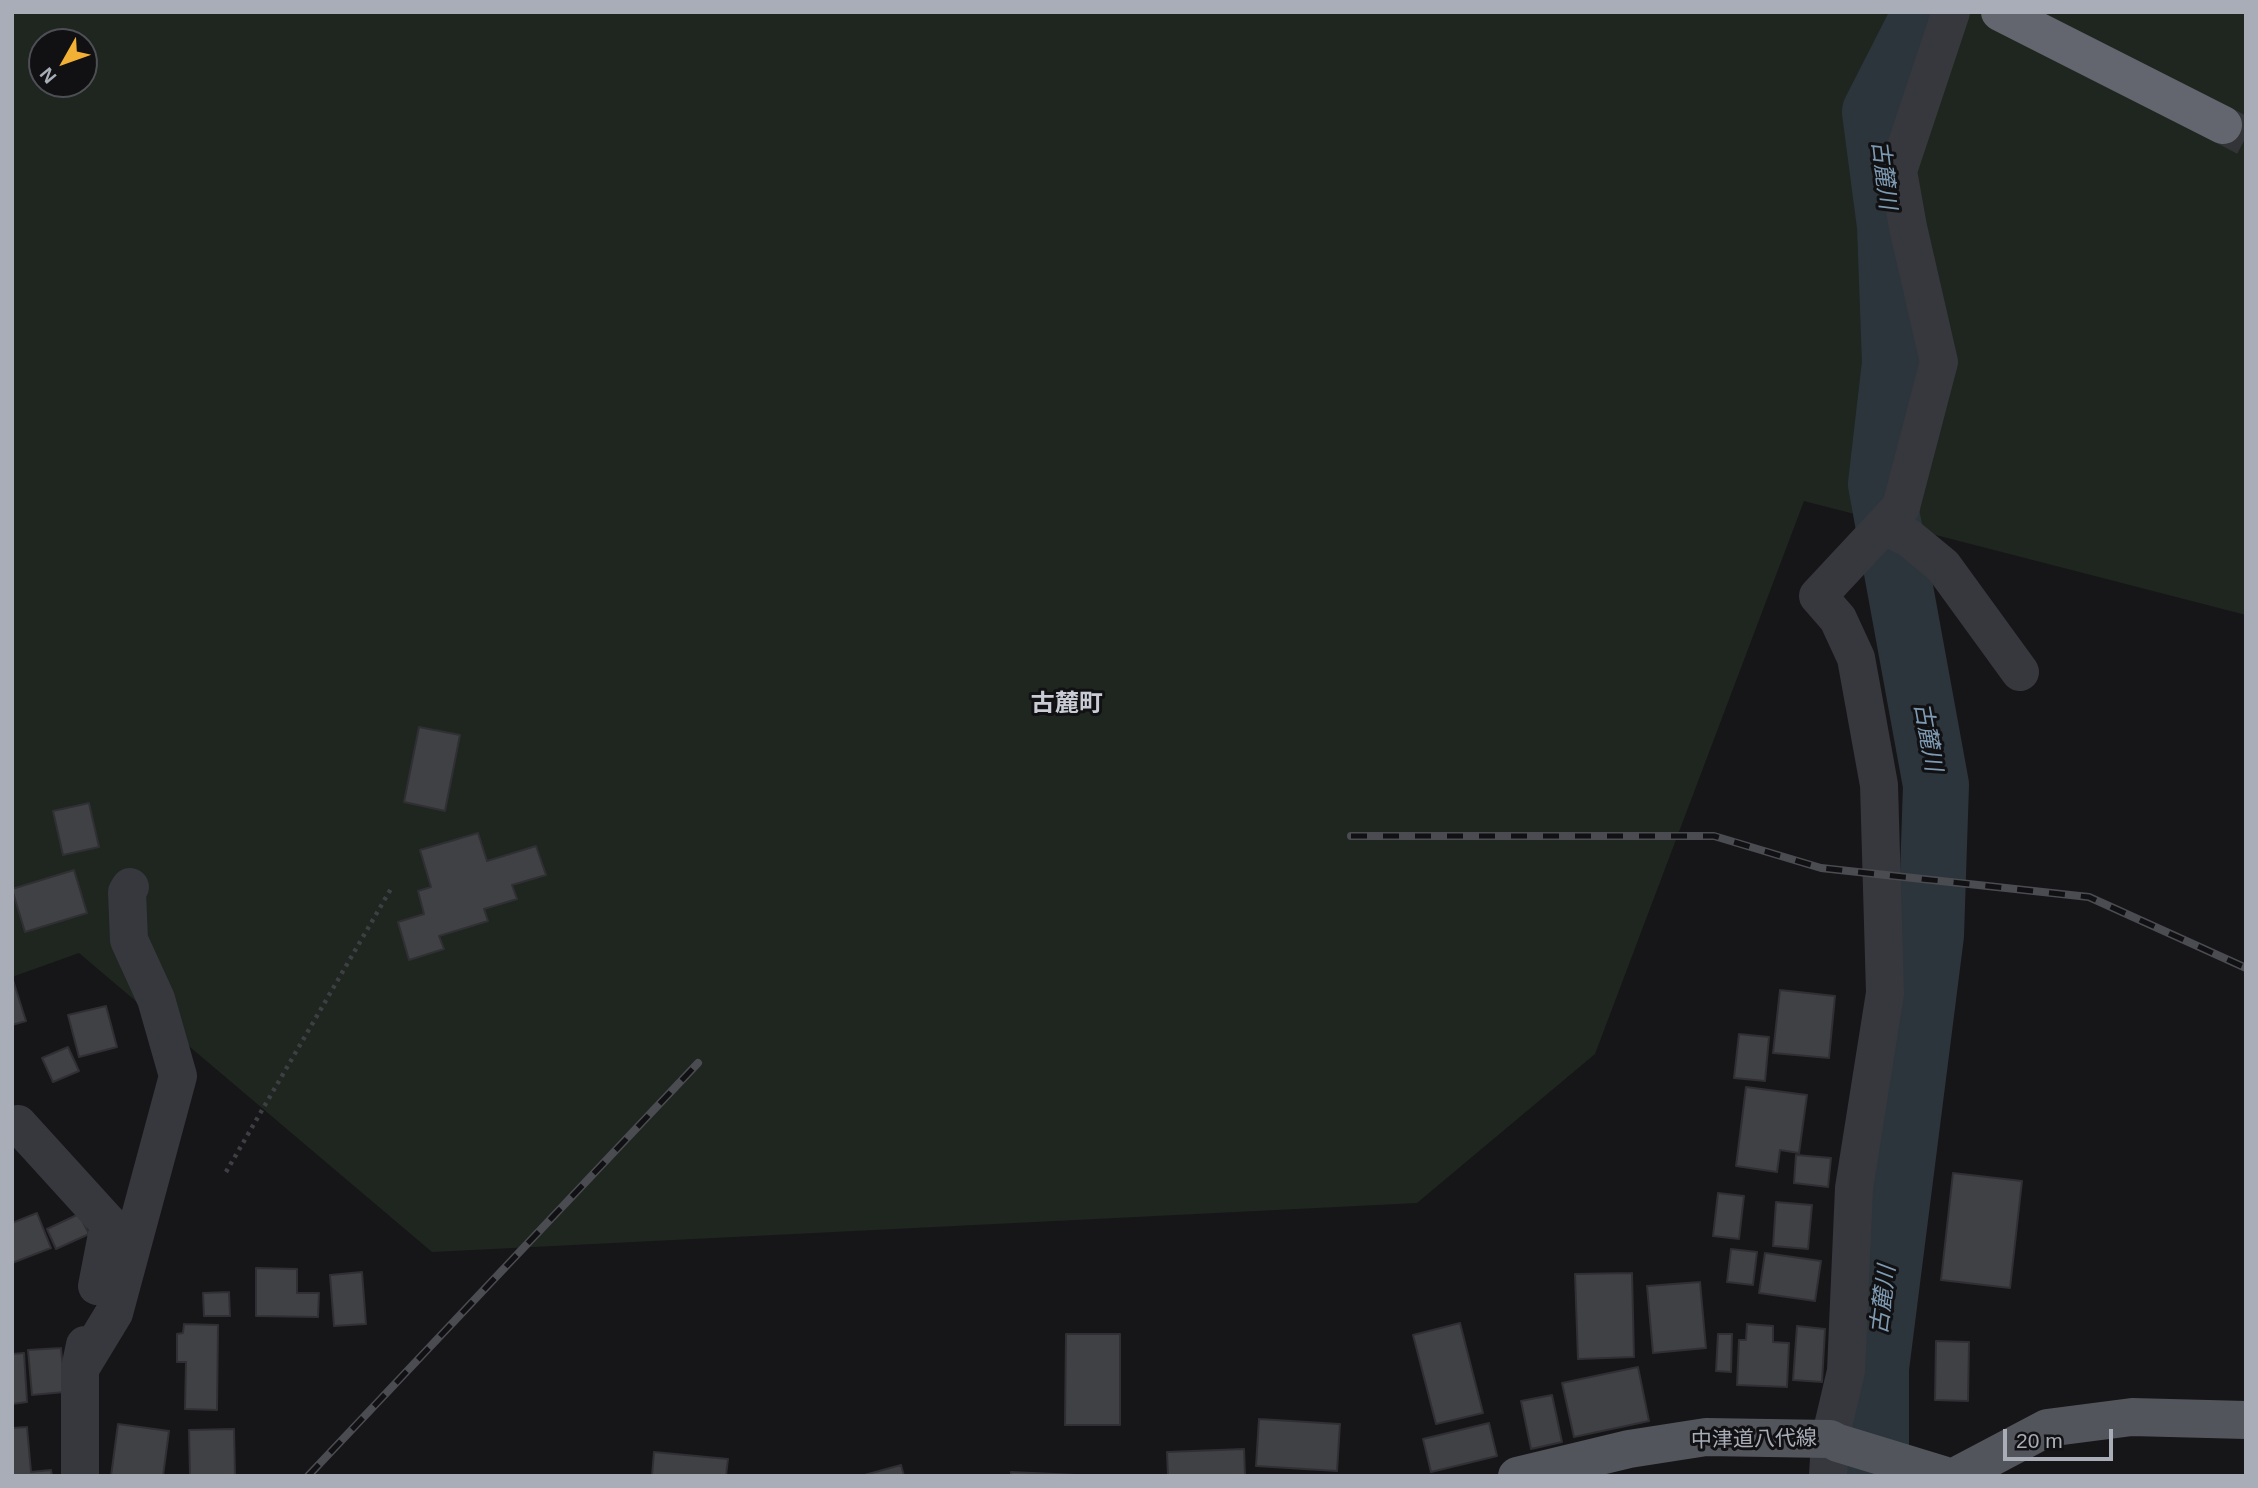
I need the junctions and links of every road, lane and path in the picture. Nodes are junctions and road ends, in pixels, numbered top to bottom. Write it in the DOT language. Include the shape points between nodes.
graph roads {
  1 [pos="1951,12"];
  2 [pos="2000,12"];
  3 [pos="2223,125"];
  4 [pos="1884,526"];
  5 [pos="2020,672"];
  6 [pos="130,887"];
  7 [pos="392,887"];
  8 [pos="18,1124"];
  9 [pos="226,1171"];
  10 [pos="80,1369"];
  11 [pos="2246,1420"];
  12 [pos="1825,1449"];
  13 [pos="80,1476"];
  14 [pos="1517,1476"];
  15 [pos="1803,1476"];
  16 [pos="1946,1476"];
  17 [pos="1956,1476"];
  1 -- 4 [label="street" via="1898,171 1939,362 1901,507"];
  2 -- 3 [label="highway"];
  4 -- 5 [label="street" via="1909,538 1943,566"];
  4 -- 12 [label="street" via="1818,596 1838,619 1856,658 1879,785 1885,993 1854,1188 1846,1371"];
  6 -- 10 [label="street" via="129,940 156,999 177,1076 114,1313"];
  7 -- 9 [label="path"];
  8 -- 10 [label="street" via="109,1224"];
  10 -- 13 [label="street"];
  11 -- 17 [label="main road" via="2132,1417 2048,1428"];
  12 -- 14 [label="main road, 中津道八代線" via="1706,1437 1629,1449"];
  12 -- 15 [label="street"];
  12 -- 16 [label="main road, 中津道八代線"];
}
